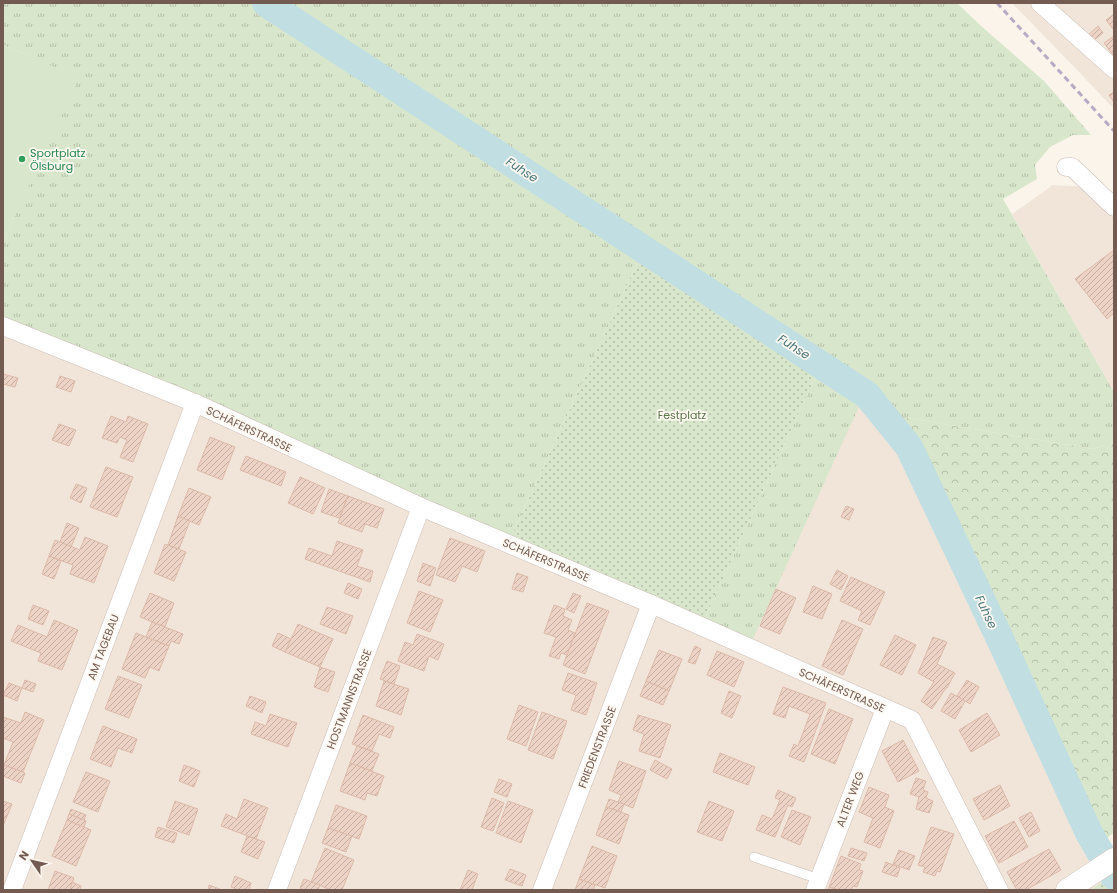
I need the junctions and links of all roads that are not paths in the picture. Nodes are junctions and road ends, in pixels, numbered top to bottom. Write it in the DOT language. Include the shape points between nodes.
graph roads {
  1 [pos="1040,3"];
  2 [pos="1114,69"];
  3 [pos="1066,167"];
  4 [pos="1114,207"];
  5 [pos="3,326"];
  6 [pos="194,403"];
  7 [pos="421,507"];
  8 [pos="651,604"];
  9 [pos="885,709"];
  10 [pos="754,857"];
  11 [pos="1114,859"];
  12 [pos="817,885"];
  13 [pos="12,890"];
  14 [pos="277,890"];
  15 [pos="542,890"];
  16 [pos="999,890"];
  17 [pos="1067,890"];
  1 -- 2 [label="street"];
  3 -- 4 [label="street" via="1072,167"];
  5 -- 6 [label="street, SCHÄFERSTRASSE"];
  6 -- 7 [label="street, SCHÄFERSTRASSE"];
  6 -- 13 [label="street, AM TAGEBAU"];
  7 -- 8 [label="street, SCHÄFERSTRASSE"];
  7 -- 14 [label="street, HOSTMANNSTRASSE"];
  8 -- 9 [label="street, SCHÄFERSTRASSE"];
  8 -- 15 [label="street, FRIEDENSTRASSE"];
  9 -- 12 [label="street, ALTER WEG"];
  9 -- 16 [label="street, SCHÄFERSTRASSE" via="912,720"];
  10 -- 12 [label="lane"];
  11 -- 17 [label="street"];
}
